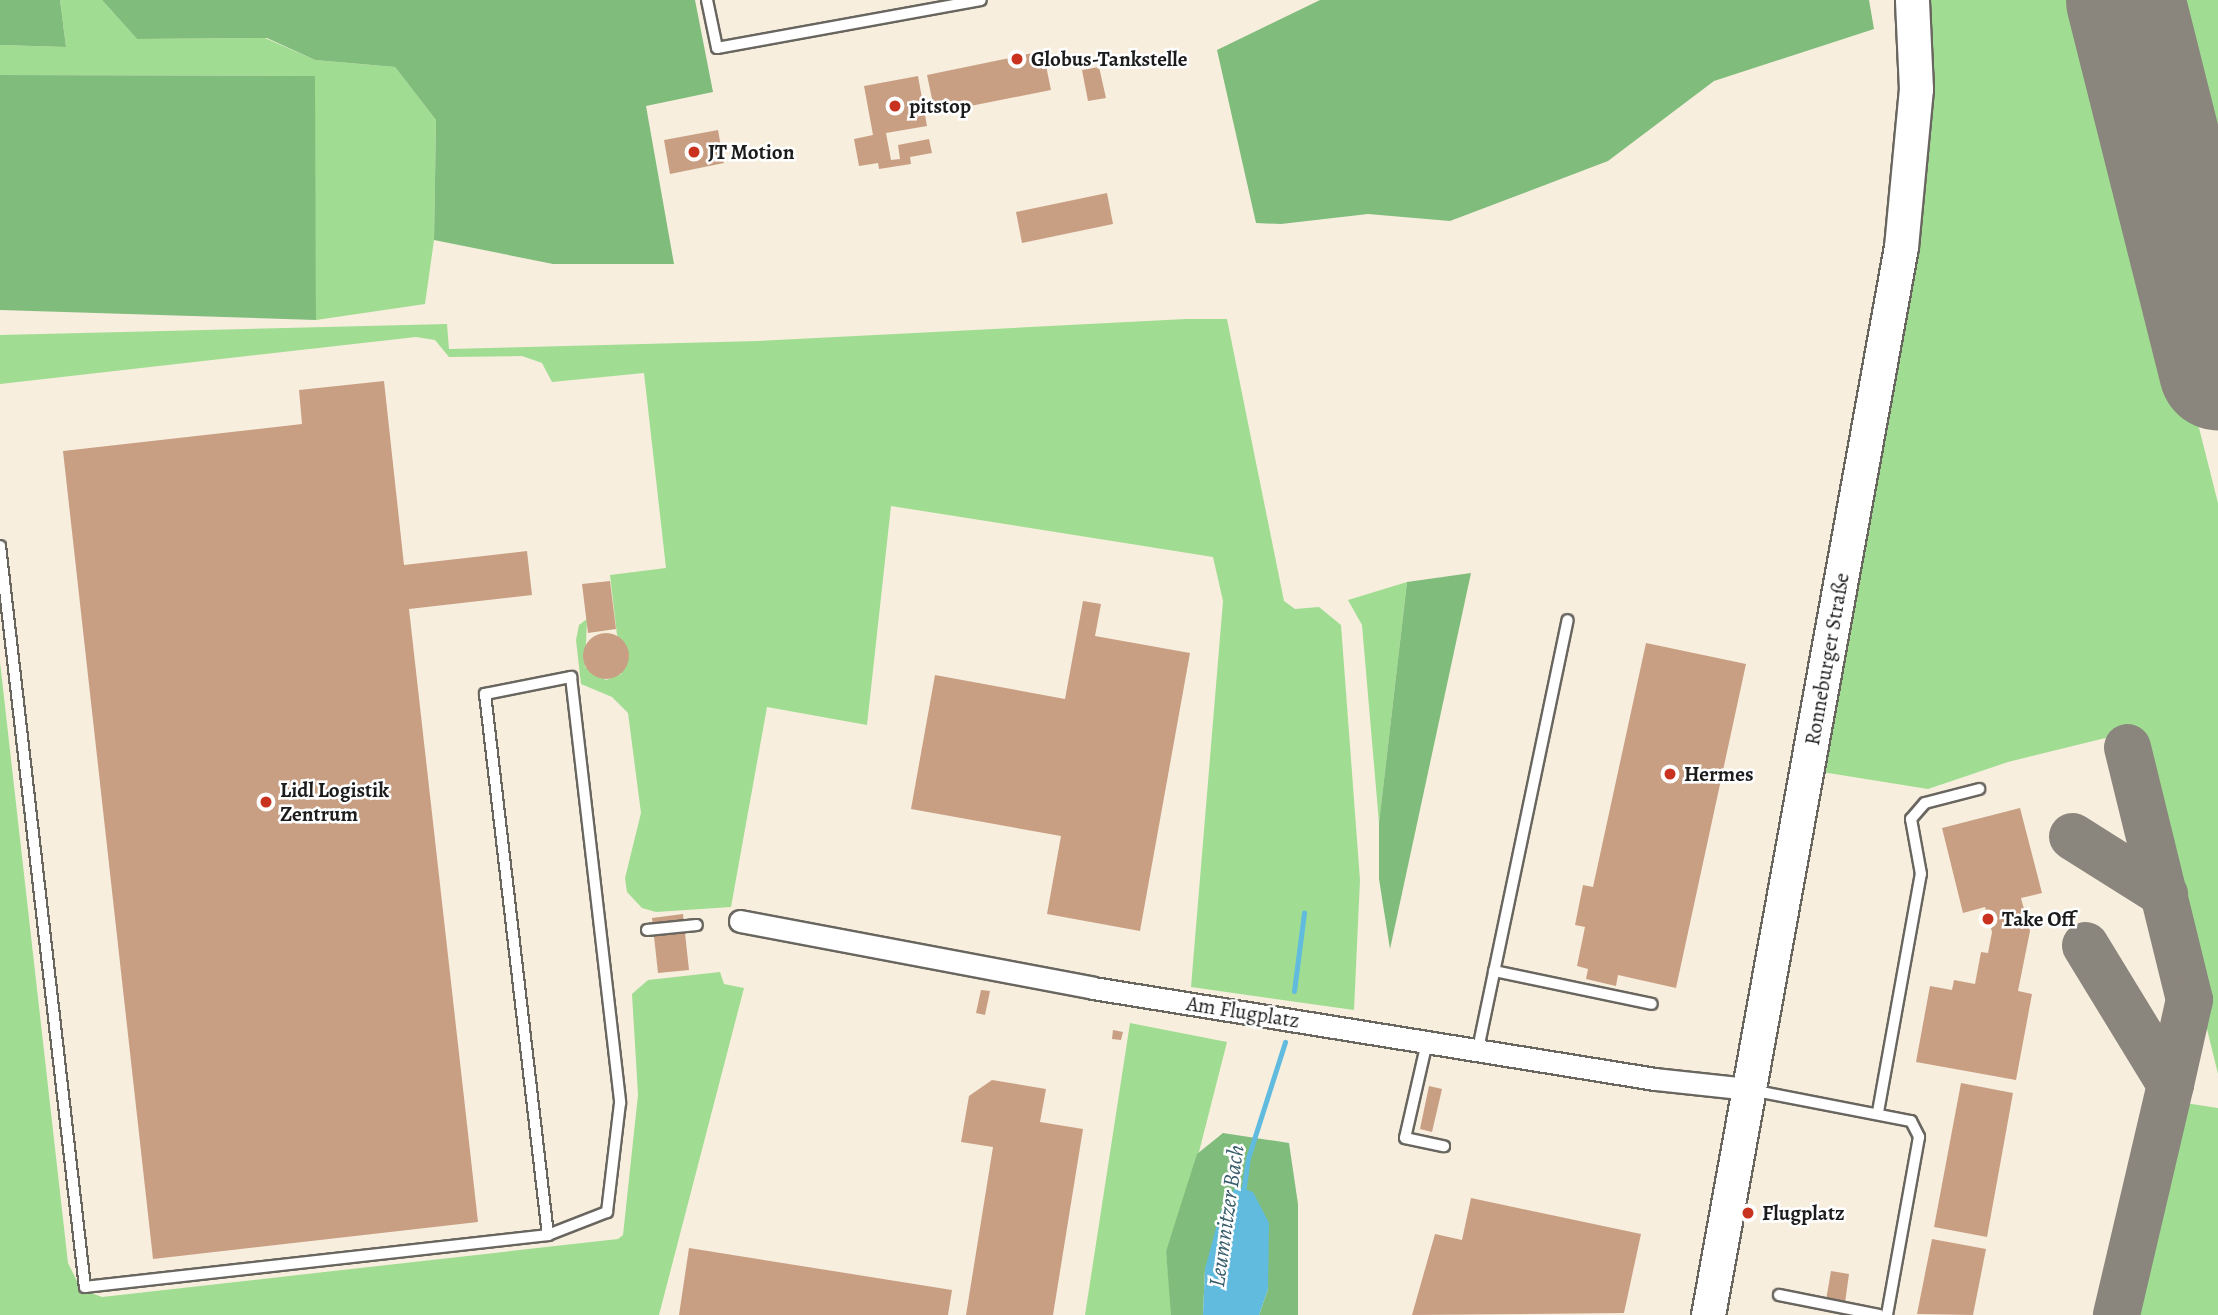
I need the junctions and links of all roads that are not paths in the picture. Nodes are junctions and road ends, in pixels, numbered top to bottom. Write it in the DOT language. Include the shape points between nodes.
graph roads {
  1 [pos="707,0"];
  2 [pos="981,0"];
  3 [pos="1912,0"];
  4 [pos="0,546"];
  5 [pos="1567,620"];
  6 [pos="1979,789"];
  7 [pos="740,921"];
  8 [pos="697,925"];
  9 [pos="647,930"];
  10 [pos="1494,971"];
  11 [pos="1652,1003"];
  12 [pos="1427,1042"];
  13 [pos="1478,1049"];
  14 [pos="1748,1089"];
  15 [pos="1878,1112"];
  16 [pos="1444,1146"];
  17 [pos="548,1235"];
  18 [pos="1779,1295"];
  19 [pos="1708,1315"];
  20 [pos="1879,1315"];
  21 [pos="1887,1315"];
  1 -- 2 [label="lane" via="717,48"];
  3 -- 14 [label="main road, Ronneburger Straße" via="1916,89 1901,247"];
  4 -- 17 [label="lane" via="85,1287"];
  5 -- 10 [label="lane"];
  6 -- 15 [label="lane" via="1925,803 1911,819 1921,874"];
  7 -- 12 [label="street, Am Flugplatz" via="1060,982"];
  8 -- 9 [label="lane"];
  10 -- 11 [label="lane"];
  10 -- 13 [label="lane"];
  12 -- 13 [label="street, Am Flugplatz"];
  12 -- 16 [label="lane" via="1405,1138"];
  13 -- 14 [label="street, Am Flugplatz"];
  14 -- 15 [label="lane"];
  14 -- 19 [label="main road, Ronneburger Straße"];
  15 -- 21 [label="lane" via="1911,1121 1919,1137"];
  17 -- 17 [label="lane" via="485,694 571,677 620,1103 607,1212"];
  18 -- 20 [label="lane"];
}
